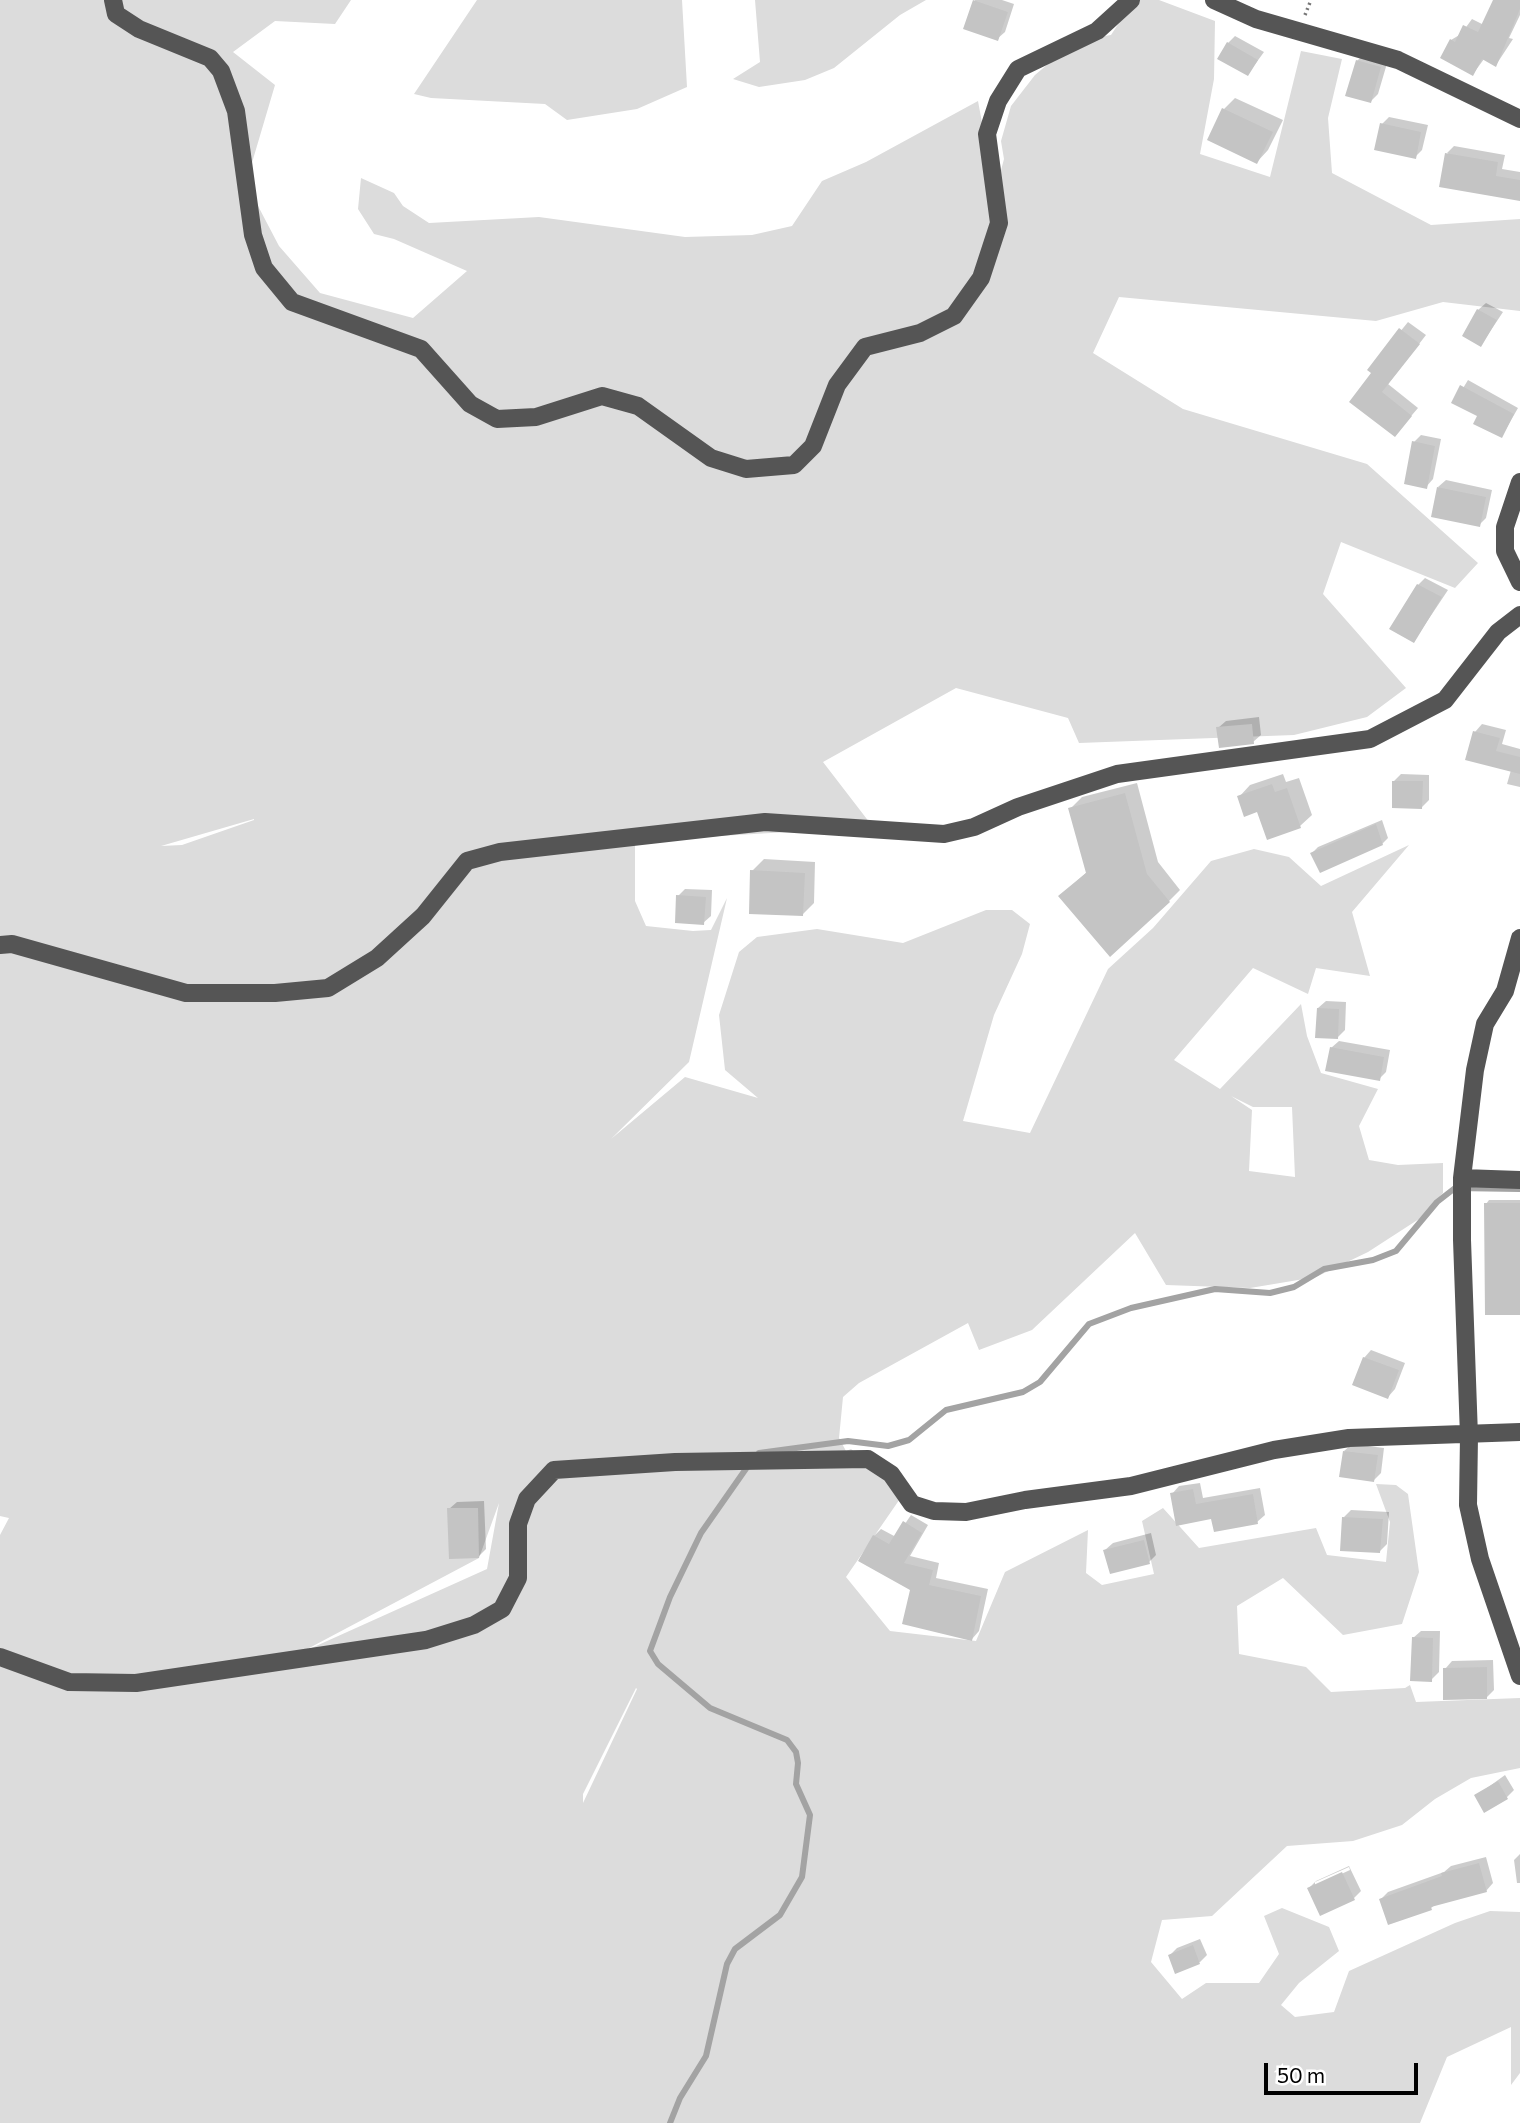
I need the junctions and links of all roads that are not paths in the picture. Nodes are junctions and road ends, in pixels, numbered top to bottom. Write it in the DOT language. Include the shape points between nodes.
graph roads {
  1 [pos="113,0"];
  2 [pos="1131,0"];
  3 [pos="1214,0"];
  4 [pos="1520,119"];
  5 [pos="1520,482"];
  6 [pos="1520,582"];
  7 [pos="1520,615"];
  8 [pos="1520,938"];
  9 [pos="0,946"];
  10 [pos="1462,1178"];
  11 [pos="1520,1180"];
  12 [pos="1520,1432"];
  13 [pos="1469,1436"];
  14 [pos="0,1657"];
  15 [pos="1520,1676"];
  1 -- 2 [label="street" via="116,15 210,58 221,71 236,111 253,236 264,268 292,302 421,349 470,404 497,419 536,417 602,396 638,405 712,458 746,469 794,465 813,446 837,385 865,347 920,333 954,316 981,278 999,222 987,134 998,100 1018,69 1097,31"];
  3 -- 4 [label="street" via="1256,19 1398,60"];
  5 -- 6 [label="street" via="1505,527 1505,551"];
  7 -- 9 [label="street" via="1498,632 1445,700 1370,739 1117,774 944,834 765,822 500,852 467,861 423,916 377,958 328,988 186,993 12,944"];
  8 -- 10 [label="street" via="1505,991 1485,1024"];
  10 -- 11 [label="street"];
  10 -- 13 [label="street"];
  12 -- 13 [label="street"];
  13 -- 14 [label="street" via="1349,1438 1274,1450 1130,1486 966,1512 934,1511 912,1504 891,1474 868,1459 675,1462 554,1470 527,1499 518,1524 518,1578 502,1609 474,1625 415,1642 136,1683 69,1682"];
  13 -- 15 [label="street" via="1468,1505 1480,1559"];
}
